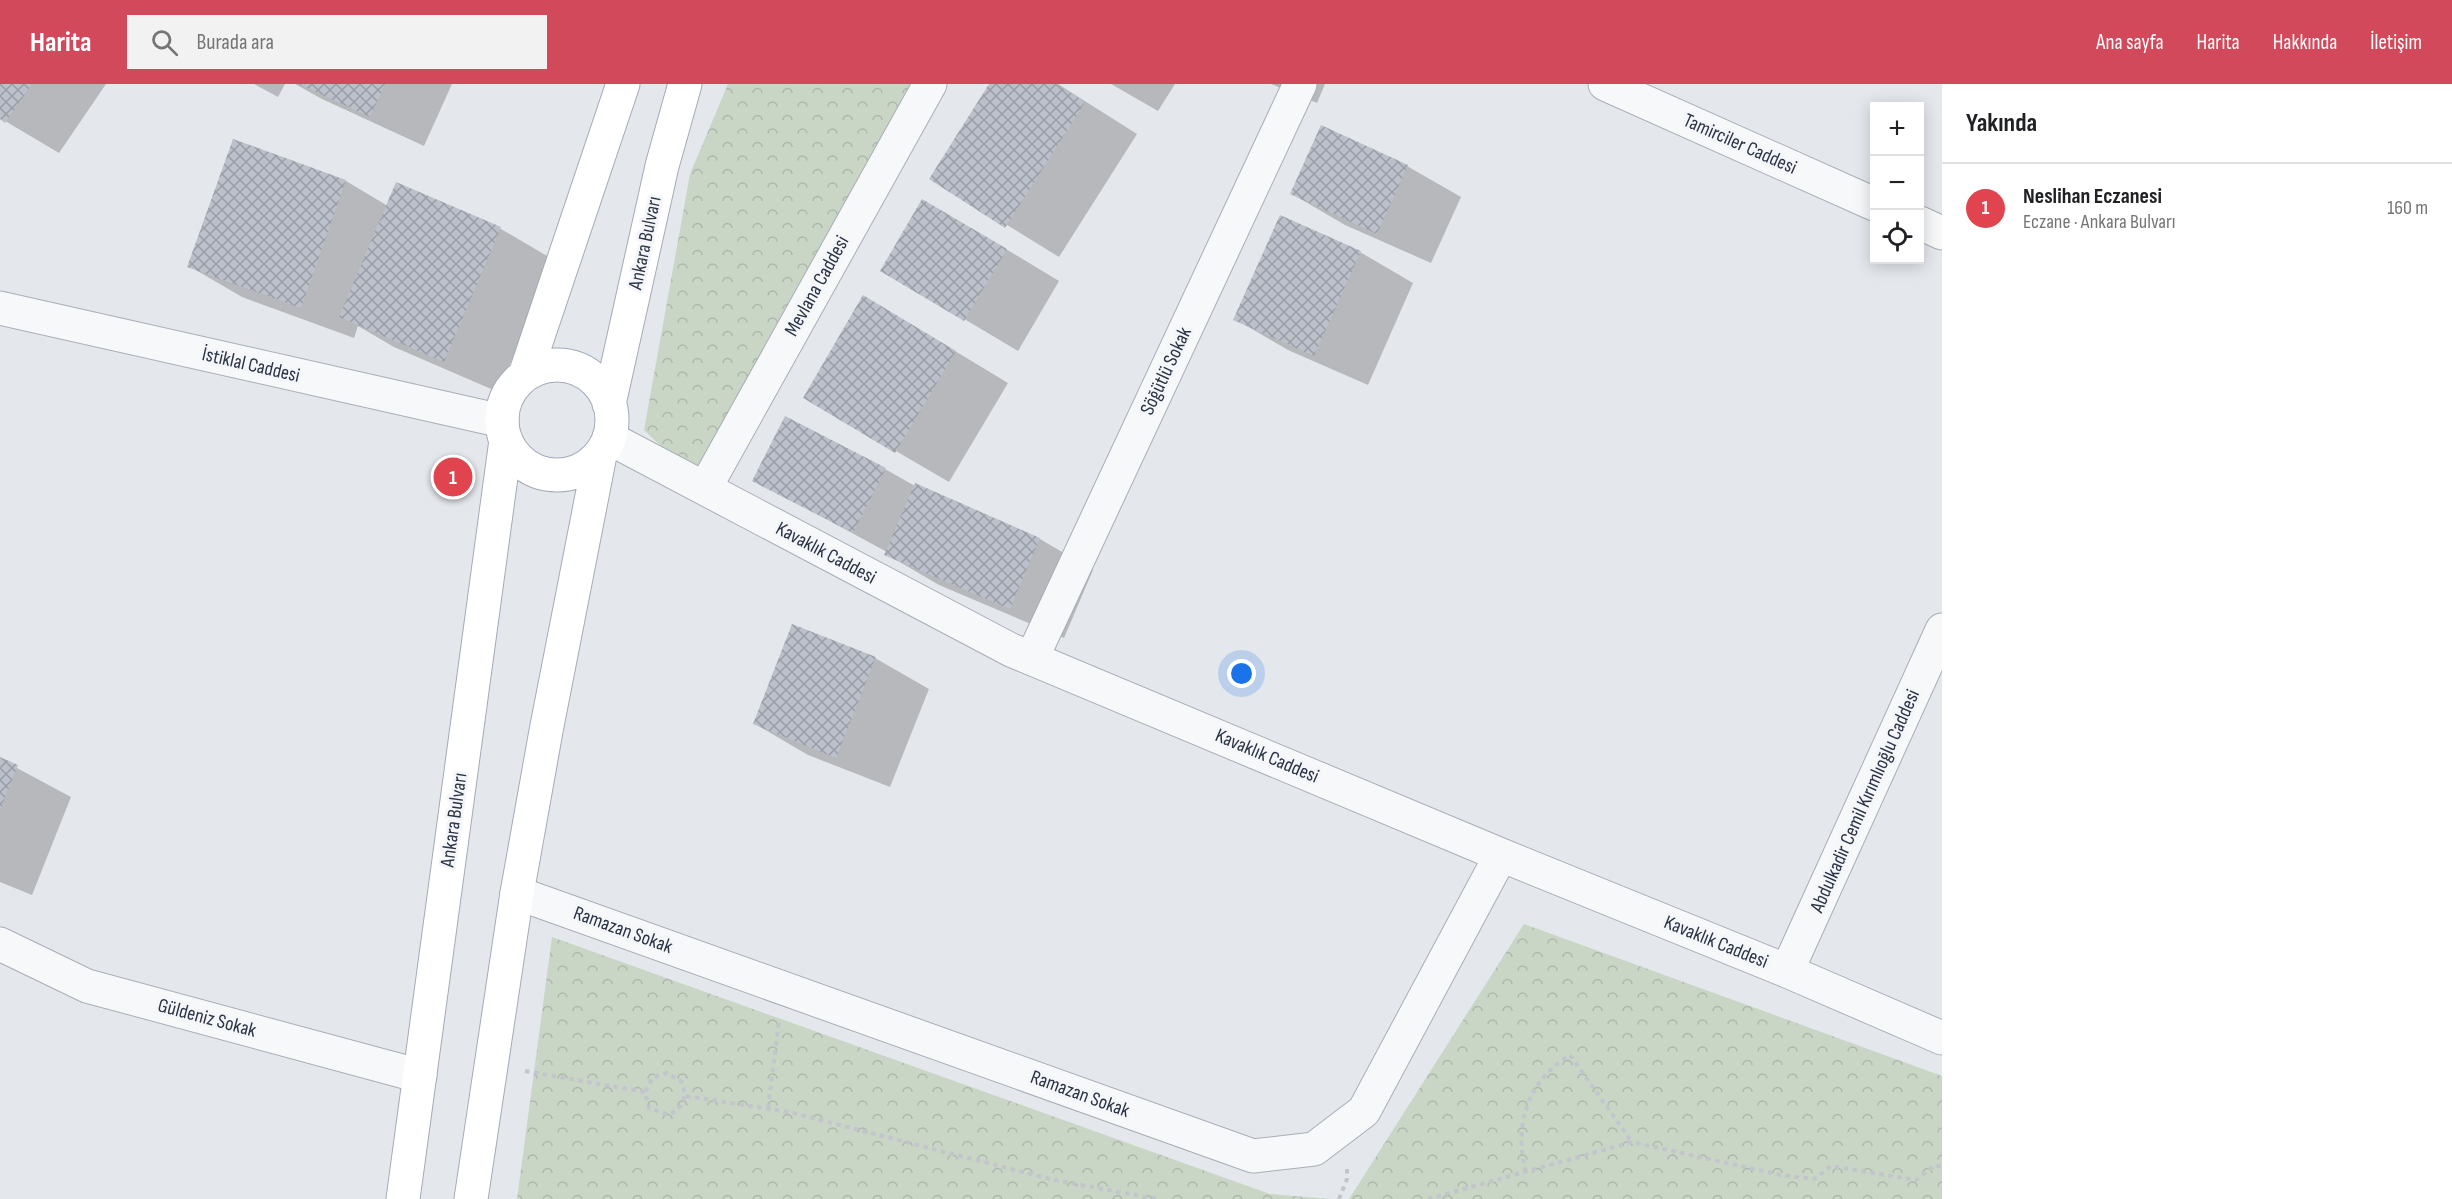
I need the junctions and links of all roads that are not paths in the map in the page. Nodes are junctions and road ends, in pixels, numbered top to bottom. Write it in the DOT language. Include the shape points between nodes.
graph roads {
  1 [pos="623,84"];
  2 [pos="685,84"];
  3 [pos="930,84"];
  4 [pos="1300,84"];
  5 [pos="1623,88"];
  6 [pos="1870,202"];
  7 [pos="1924,226"];
  8 [pos="1942,233"];
  9 [pos="0,308"];
  10 [pos="525,375"];
  11 [pos="609,404"];
  12 [pos="504,431"];
  13 [pos="605,447"];
  14 [pos="705,488"];
  15 [pos="1942,630"];
  16 [pos="1032,658"];
  17 [pos="1502,855"];
  18 [pos="517,892"];
  19 [pos="0,944"];
  20 [pos="1787,971"];
  21 [pos="1942,1038"];
  22 [pos="420,1076"];
  23 [pos="403,1199"];
  24 [pos="471,1199"];
  1 -- 10 [label="main road, Ankara Bulvarı"];
  2 -- 11 [label="main road, Ankara Bulvarı" via="662,166"];
  3 -- 14 [label="street, Mevlana Caddesi"];
  4 -- 16 [label="street, Söğütlü Sokak"];
  5 -- 6 [label="street, Tamirciler Caddesi"];
  7 -- 8 [label="street"];
  9 -- 12 [label="street, İstiklal Caddesi"];
  10 -- 11 [label="main road" via="541,367 575,368 590,376"];
  10 -- 12 [label="main road, Ankara Bulvarı" via="505,402"];
  11 -- 13 [label="main road, Ankara Bulvarı" via="612,422"];
  12 -- 13 [label="main road" via="516,456 530,468 548,475 568,475 585,468"];
  12 -- 22 [label="main road, Ankara Bulvarı"];
  13 -- 14 [label="street, Kavaklık Caddesi"];
  13 -- 18 [label="main road, Ankara Bulvarı"];
  14 -- 16 [label="street, Kavaklık Caddesi"];
  15 -- 20 [label="street, Abdulkadir Cemil Kırımlıoğlu Caddesi"];
  16 -- 17 [label="street, Kavaklık Caddesi"];
  17 -- 18 [label="street, Ramazan Sokak" via="1364,1111 1314,1149 1253,1155"];
  17 -- 20 [label="street, Kavaklık Caddesi"];
  18 -- 24 [label="main road, Ankara Bulvarı"];
  19 -- 22 [label="street, Güldeniz Sokak" via="87,986"];
  20 -- 21 [label="street, Kavaklık Caddesi"];
  22 -- 23 [label="main road, Ankara Bulvarı"];
}
